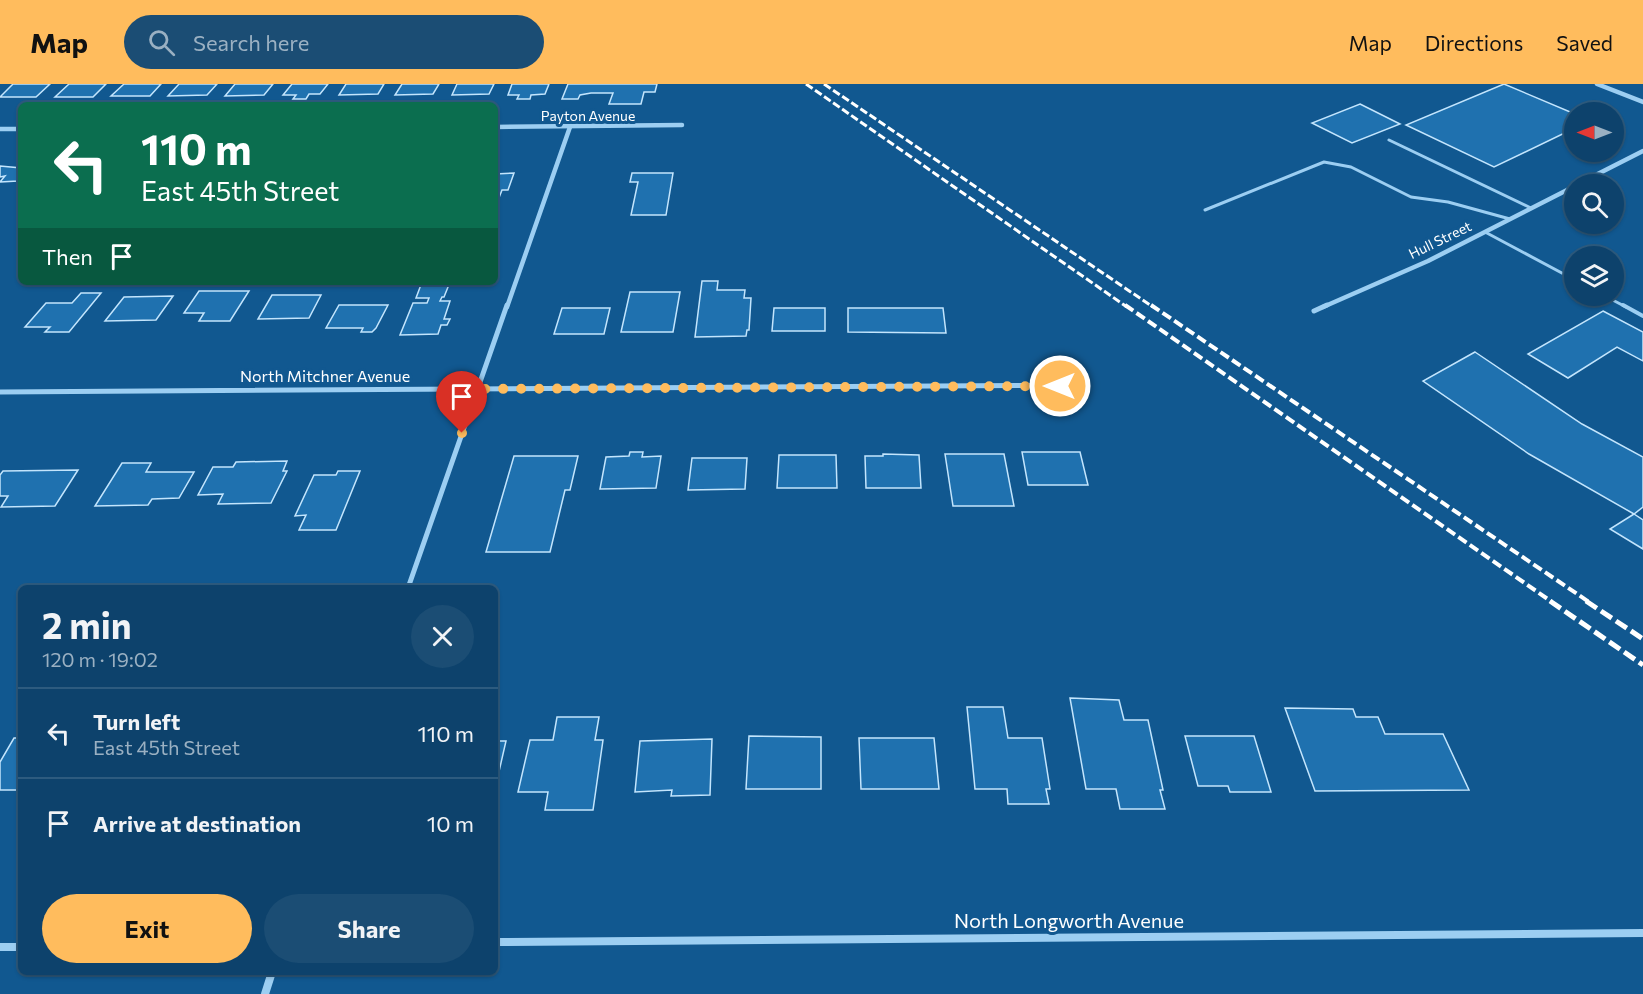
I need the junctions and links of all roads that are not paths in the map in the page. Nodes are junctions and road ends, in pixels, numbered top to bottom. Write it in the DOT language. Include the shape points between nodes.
graph roads {
  1 [pos="1597,84"];
  2 [pos="1643,102"];
  3 [pos="682,126"];
  4 [pos="498,127"];
  5 [pos="570,127"];
  6 [pos="0,129"];
  7 [pos="18,129"];
  8 [pos="1389,140"];
  9 [pos="1643,151"];
  10 [pos="1598,174"];
  11 [pos="1564,191"];
  12 [pos="1531,208"];
  13 [pos="1205,210"];
  14 [pos="1510,219"];
  15 [pos="1485,232"];
  16 [pos="1564,274"];
  17 [pos="1624,306"];
  18 [pos="1314,311"];
  19 [pos="1643,316"];
  20 [pos="1083,385"];
  21 [pos="478,389"];
  22 [pos="0,392"];
  23 [pos="409,585"];
  24 [pos="1643,933"];
  25 [pos="498,942"];
  26 [pos="0,947"];
  27 [pos="18,947"];
  28 [pos="271,975"];
  29 [pos="265,994"];
  1 -- 2 [label="street"];
  3 -- 5 [label="street, Payton Avenue"];
  4 -- 5 [label="street, Payton Avenue"];
  5 -- 21 [label="street"];
  6 -- 7 [label="street"];
  8 -- 12 [label="lane"];
  9 -- 10 [label="street, Hull Street"];
  11 -- 12 [label="street, Hull Street"];
  12 -- 14 [label="street, Hull Street"];
  13 -- 14 [label="lane" via="1324,162 1351,167 1411,197 1448,202"];
  14 -- 15 [label="street, Hull Street"];
  15 -- 16 [label="lane"];
  15 -- 18 [label="street, Hull Street"];
  17 -- 19 [label="lane"];
  20 -- 21 [label="street, North Mitchner Avenue"];
  21 -- 22 [label="street, North Mitchner Avenue"];
  21 -- 23 [label="street"];
  24 -- 25 [label="street, North Longworth Avenue"];
  26 -- 27 [label="street"];
  28 -- 29 [label="street"];
}
